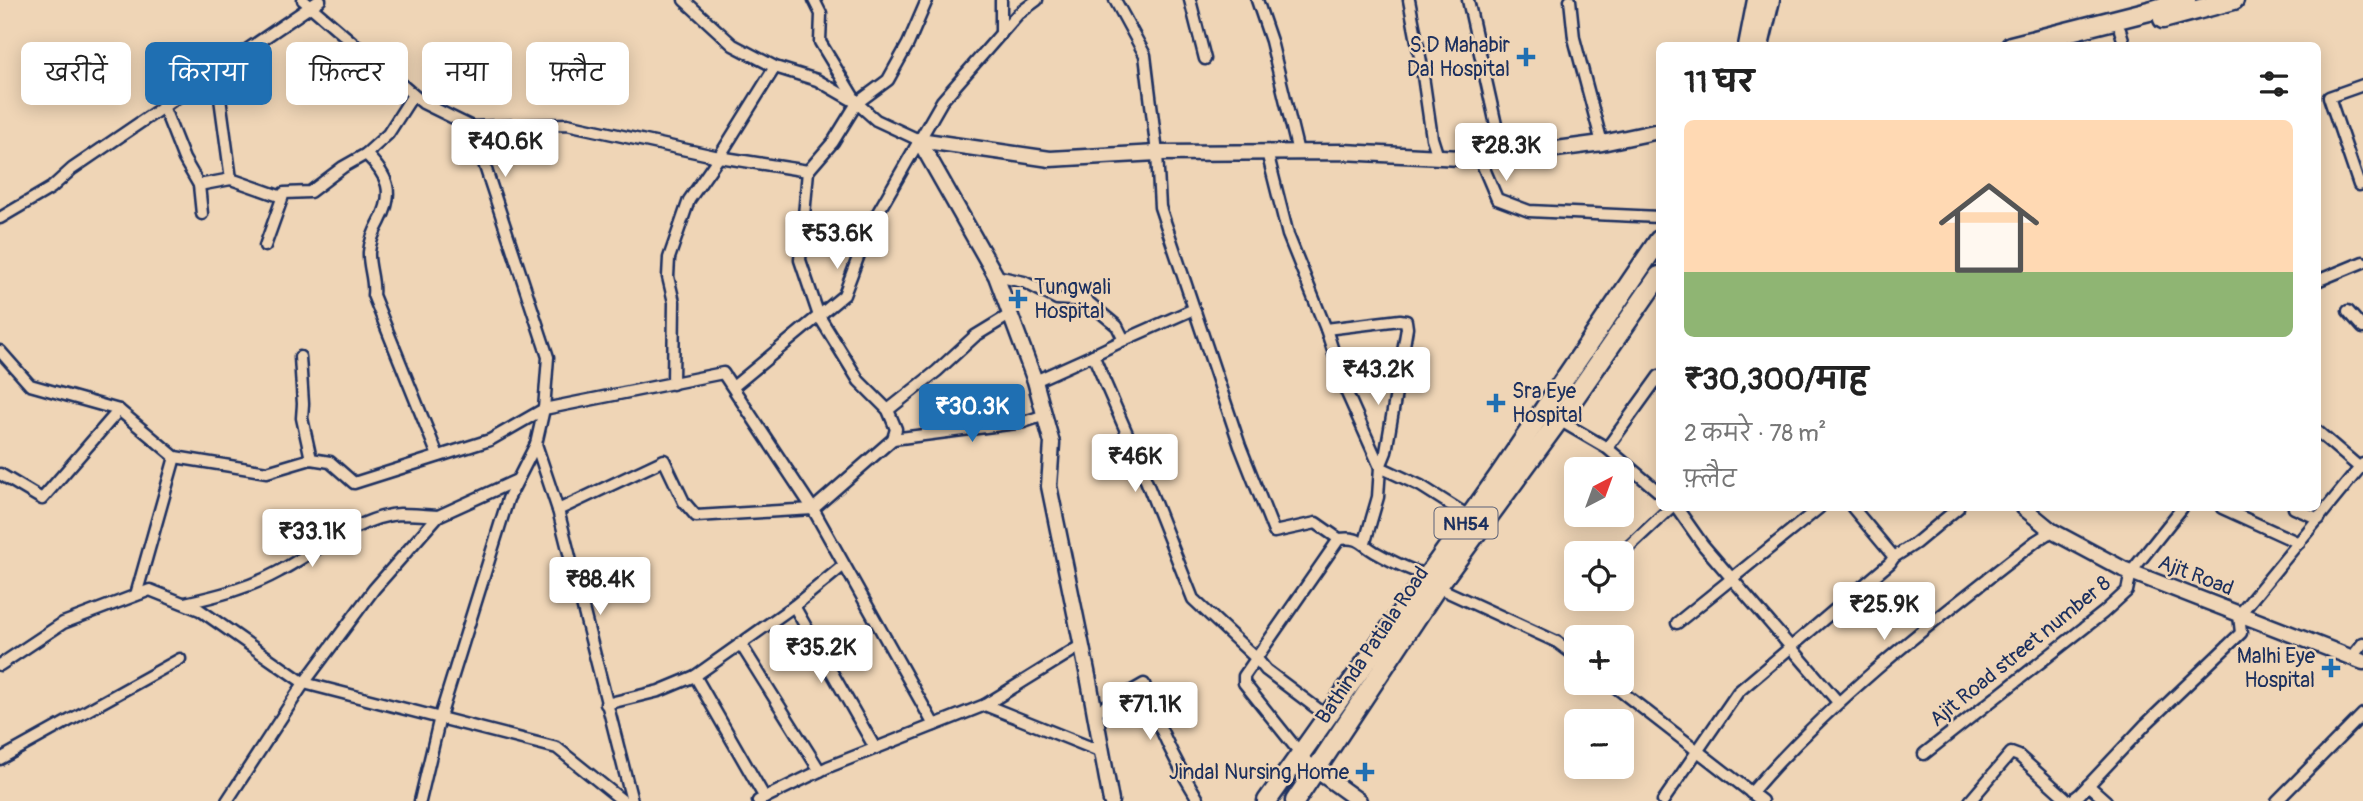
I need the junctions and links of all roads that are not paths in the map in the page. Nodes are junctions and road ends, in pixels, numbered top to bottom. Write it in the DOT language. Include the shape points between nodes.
graph roads {
  1 [pos="320,0"];
  2 [pos="684,0"];
  3 [pos="814,0"];
  4 [pos="926,0"];
  5 [pos="1001,0"];
  6 [pos="1037,0"];
  7 [pos="1115,0"];
  8 [pos="1190,0"];
  9 [pos="1257,0"];
  10 [pos="1409,0"];
  11 [pos="1468,0"];
  12 [pos="1570,0"];
  13 [pos="1756,0"];
  14 [pos="1771,0"];
  15 [pos="2186,0"];
  16 [pos="2234,0"];
  17 [pos="306,3"];
  18 [pos="1001,35"];
  19 [pos="2123,38"];
  20 [pos="253,42"];
  21 [pos="1748,42"];
  22 [pos="1761,42"];
  23 [pos="2027,42"];
  24 [pos="2092,42"];
  25 [pos="1205,59"];
  26 [pos="775,67"];
  27 [pos="2363,85"];
  28 [pos="413,95"];
  29 [pos="857,103"];
  30 [pos="221,105"];
  31 [pos="163,106"];
  32 [pos="472,128"];
  33 [pos="1656,132"];
  34 [pos="919,140"];
  35 [pos="1602,143"];
  36 [pos="1267,152"];
  37 [pos="1298,152"];
  38 [pos="1157,153"];
  39 [pos="366,154"];
  40 [pos="1503,156"];
  41 [pos="719,157"];
  42 [pos="1438,157"];
  43 [pos="1480,159"];
  44 [pos="808,171"];
  45 [pos="231,179"];
  46 [pos="199,184"];
  47 [pos="2363,184"];
  48 [pos="282,197"];
  49 [pos="202,214"];
  50 [pos="1656,216"];
  51 [pos="0,218"];
  52 [pos="1656,244"];
  53 [pos="265,246"];
  54 [pos="2363,262"];
  55 [pos="996,276"];
  56 [pos="2321,279"];
  57 [pos="1656,280"];
  58 [pos="1194,309"];
  59 [pos="2348,311"];
  60 [pos="1011,314"];
  61 [pos="820,316"];
  62 [pos="2363,328"];
  63 [pos="1326,329"];
  64 [pos="1124,340"];
  65 [pos="0,351"];
  66 [pos="1093,355"];
  67 [pos="300,357"];
  68 [pos="1656,380"];
  69 [pos="1035,381"];
  70 [pos="673,384"];
  71 [pos="733,387"];
  72 [pos="544,409"];
  73 [pos="119,410"];
  74 [pos="888,410"];
  75 [pos="1045,415"];
  76 [pos="1559,420"];
  77 [pos="2321,434"];
  78 [pos="893,439"];
  79 [pos="536,444"];
  80 [pos="1607,448"];
  81 [pos="438,456"];
  82 [pos="175,457"];
  83 [pos="311,459"];
  84 [pos="2361,466"];
  85 [pos="1380,467"];
  86 [pos="0,474"];
  87 [pos="517,480"];
  88 [pos="1656,489"];
  89 [pos="813,509"];
  90 [pos="558,510"];
  91 [pos="1672,511"];
  92 [pos="1678,511"];
  93 [pos="1815,511"];
  94 [pos="1856,511"];
  95 [pos="1954,511"];
  96 [pos="2028,511"];
  97 [pos="2180,511"];
  98 [pos="2229,511"];
  99 [pos="2301,511"];
  100 [pos="438,516"];
  101 [pos="1470,517"];
  102 [pos="2319,519"];
  103 [pos="2052,531"];
  104 [pos="1339,539"];
  105 [pos="1365,542"];
  106 [pos="1634,543"];
  107 [pos="2300,543"];
  108 [pos="1894,557"];
  109 [pos="844,565"];
  110 [pos="2131,572"];
  111 [pos="1731,577"];
  112 [pos="1433,581"];
  113 [pos="136,595"];
  114 [pos="185,604"];
  115 [pos="794,606"];
  116 [pos="2239,615"];
  117 [pos="1677,622"];
  118 [pos="740,643"];
  119 [pos="2363,643"];
  120 [pos="1082,645"];
  121 [pos="1564,647"];
  122 [pos="1791,648"];
  123 [pos="180,659"];
  124 [pos="1257,659"];
  125 [pos="2357,659"];
  126 [pos="0,665"];
  127 [pos="695,676"];
  128 [pos="304,683"];
  129 [pos="1626,695"];
  130 [pos="1838,702"];
  131 [pos="606,704"];
  132 [pos="985,705"];
  133 [pos="1095,712"];
  134 [pos="2363,714"];
  135 [pos="1327,716"];
  136 [pos="440,717"];
  137 [pos="934,725"];
  138 [pos="875,748"];
  139 [pos="1698,751"];
  140 [pos="1102,752"];
  141 [pos="1924,754"];
  142 [pos="1299,755"];
  143 [pos="0,759"];
  144 [pos="820,771"];
  145 [pos="1316,772"];
  146 [pos="2088,785"];
  147 [pos="1751,793"];
  148 [pos="761,799"];
  149 [pos="227,801"];
  150 [pos="420,801"];
  151 [pos="623,801"];
  152 [pos="632,801"];
  153 [pos="1111,801"];
  154 [pos="1199,801"];
  155 [pos="1267,801"];
  156 [pos="1295,801"];
  157 [pos="1359,801"];
  158 [pos="1663,801"];
  159 [pos="1762,801"];
  160 [pos="1970,801"];
  161 [pos="2070,801"];
  162 [pos="2106,801"];
  163 [pos="2277,801"];
  1 -- 17 [label="street"];
  2 -- 26 [label="street" via="733,45"];
  3 -- 29 [label="street" via="821,14 820,42"];
  4 -- 29 [label="street" via="888,80"];
  5 -- 18 [label="street"];
  6 -- 18 [label="street"];
  7 -- 38 [label="street" via="1144,55"];
  8 -- 25 [label="street"];
  9 -- 37 [label="street"];
  10 -- 42 [label="street"];
  11 -- 40 [label="street"];
  12 -- 35 [label="street" via="1574,38"];
  13 -- 21 [label="main road"];
  14 -- 22 [label="main road"];
  15 -- 23 [label="highway"];
  16 -- 19 [label="highway"];
  17 -- 20 [label="street"];
  17 -- 28 [label="street"];
  18 -- 34 [label="street" via="942,101"];
  19 -- 24 [label="highway"];
  26 -- 29 [label="street" via="817,80"];
  26 -- 41 [label="street"];
  27 -- 47 [label="street" via="2329,97 2359,185"];
  28 -- 32 [label="street"];
  28 -- 39 [label="street" via="388,134"];
  29 -- 34 [label="street" via="876,120"];
  29 -- 44 [label="street"];
  30 -- 45 [label="street"];
  31 -- 46 [label="street"];
  31 -- 51 [label="street" via="51,188"];
  32 -- 41 [label="street" via="567,124"];
  32 -- 72 [label="street" via="548,357"];
  33 -- 35 [label="street"];
  34 -- 38 [label="street" via="1050,159"];
  34 -- 55 [label="street"];
  34 -- 61 [label="street" via="869,228 844,295"];
  35 -- 40 [label="street"];
  36 -- 37 [label="street"];
  36 -- 38 [label="street"];
  36 -- 63 [label="street" via="1288,235"];
  37 -- 42 [label="street"];
  38 -- 58 [label="street" via="1160,207"];
  39 -- 48 [label="street" via="310,192 284,193"];
  39 -- 81 [label="street" via="381,170 390,194 369,252 373,295"];
  40 -- 43 [label="street"];
  41 -- 44 [label="street"];
  41 -- 70 [label="street" via="689,200 669,258 674,302"];
  42 -- 43 [label="street"];
  43 -- 50 [label="street" via="1497,198 1529,211"];
  44 -- 61 [label="street" via="800,260"];
  45 -- 46 [label="street"];
  45 -- 48 [label="street"];
  46 -- 49 [label="street"];
  48 -- 53 [label="street"];
  52 -- 101 [label="highway, NH54"];
  54 -- 56 [label="street"];
  55 -- 60 [label="street"];
  55 -- 64 [label="street" via="1024,282 1057,299 1087,301 1117,326"];
  57 -- 76 [label="highway, Bathinda Patiala Road / NH54"];
  58 -- 64 [label="street"];
  58 -- 104 [label="street" via="1240,446 1275,532 1316,523"];
  59 -- 62 [label="street"];
  60 -- 69 [label="street"];
  60 -- 74 [label="street" via="975,336"];
  61 -- 71 [label="street"];
  61 -- 74 [label="street" via="859,381"];
  63 -- 85 [label="street" via="1346,390"];
  63 -- 85 [label="street" via="1406,321"];
  64 -- 66 [label="street"];
  65 -- 73 [label="street" via="30,385"];
  66 -- 69 [label="street"];
  66 -- 124 [label="street" via="1194,599"];
  67 -- 83 [label="street" via="302,418"];
  68 -- 80 [label="street"];
  69 -- 75 [label="street"];
  70 -- 71 [label="street" via="723,373"];
  70 -- 72 [label="street"];
  71 -- 89 [label="street"];
  72 -- 79 [label="street"];
  72 -- 81 [label="street" via="490,440"];
  73 -- 82 [label="street"];
  73 -- 86 [label="street" via="42,499"];
  74 -- 78 [label="street" via="896,429"];
  75 -- 78 [label="street" via="1024,422"];
  75 -- 120 [label="street" via="1052,443 1049,486"];
  76 -- 80 [label="street"];
  76 -- 112 [label="highway, Bathinda Patiala Road / NH54"];
  77 -- 84 [label="street"];
  78 -- 89 [label="street"];
  79 -- 87 [label="street"];
  79 -- 90 [label="street"];
  80 -- 88 [label="street"];
  81 -- 83 [label="street" via="354,483 330,462"];
  82 -- 83 [label="street" via="267,472"];
  82 -- 113 [label="street"];
  84 -- 102 [label="street"];
  85 -- 101 [label="street"];
  85 -- 105 [label="street" via="1378,497"];
  87 -- 100 [label="street"];
  87 -- 136 [label="street"];
  89 -- 90 [label="street" via="696,516 664,460"];
  89 -- 109 [label="street"];
  90 -- 131 [label="street"];
  91 -- 106 [label="street"];
  92 -- 111 [label="street"];
  93 -- 111 [label="street"];
  94 -- 108 [label="street"];
  95 -- 108 [label="street"];
  96 -- 103 [label="street, Ajit Road"];
  97 -- 110 [label="street, Ajit Road street number 8"];
  98 -- 107 [label="street"];
  99 -- 102 [label="street"];
  100 -- 114 [label="street" via="397,514 361,525 278,572 228,594"];
  100 -- 128 [label="street" via="374,589"];
  101 -- 112 [label="highway, NH54"];
  102 -- 107 [label="street"];
  103 -- 110 [label="street, Ajit Road"];
  103 -- 130 [label="street" via="1916,635"];
  104 -- 105 [label="street"];
  104 -- 124 [label="street"];
  105 -- 112 [label="street"];
  107 -- 116 [label="street"];
  108 -- 122 [label="street"];
  109 -- 115 [label="street"];
  109 -- 137 [label="street"];
  110 -- 116 [label="street, Ajit Road"];
  110 -- 141 [label="street, Ajit Road street number 8" via="2127,591 2103,613"];
  111 -- 117 [label="street"];
  111 -- 122 [label="street"];
  112 -- 121 [label="street"];
  112 -- 135 [label="highway, NH54"];
  112 -- 145 [label="highway, Bathinda Patiala Road / NH54"];
  113 -- 114 [label="street" via="150,590"];
  113 -- 126 [label="street" via="63,623"];
  114 -- 128 [label="street"];
  115 -- 118 [label="street"];
  115 -- 138 [label="street"];
  116 -- 125 [label="street, Ajit Road"];
  116 -- 146 [label="street" via="2241,633"];
  118 -- 127 [label="street"];
  118 -- 144 [label="street"];
  119 -- 125 [label="street"];
  120 -- 132 [label="street"];
  120 -- 133 [label="street"];
  122 -- 130 [label="street"];
  122 -- 139 [label="street" via="1738,692"];
  123 -- 143 [label="street"];
  124 -- 135 [label="street"];
  124 -- 142 [label="street" via="1244,683"];
  127 -- 131 [label="street" via="659,691"];
  127 -- 148 [label="street"];
  128 -- 136 [label="street"];
  128 -- 149 [label="street"];
  129 -- 139 [label="street"];
  130 -- 147 [label="street"];
  131 -- 152 [label="street"];
  132 -- 137 [label="street"];
  132 -- 140 [label="street"];
  133 -- 140 [label="street"];
  133 -- 154 [label="street" via="1144,684 1154,715"];
  134 -- 163 [label="street"];
  135 -- 142 [label="highway, NH54"];
  136 -- 150 [label="street"];
  136 -- 151 [label="street" via="557,748"];
  137 -- 138 [label="street"];
  138 -- 144 [label="street"];
  139 -- 147 [label="street"];
  139 -- 158 [label="street"];
  140 -- 153 [label="street"];
  142 -- 145 [label="street"];
  142 -- 155 [label="highway, NH54"];
  144 -- 148 [label="street"];
  145 -- 156 [label="highway, Bathinda Patiala Road / NH54"];
  145 -- 157 [label="street"];
  146 -- 161 [label="street"];
  146 -- 162 [label="street"];
  147 -- 159 [label="street"];
  160 -- 161 [label="street" via="2011,753"];
}
